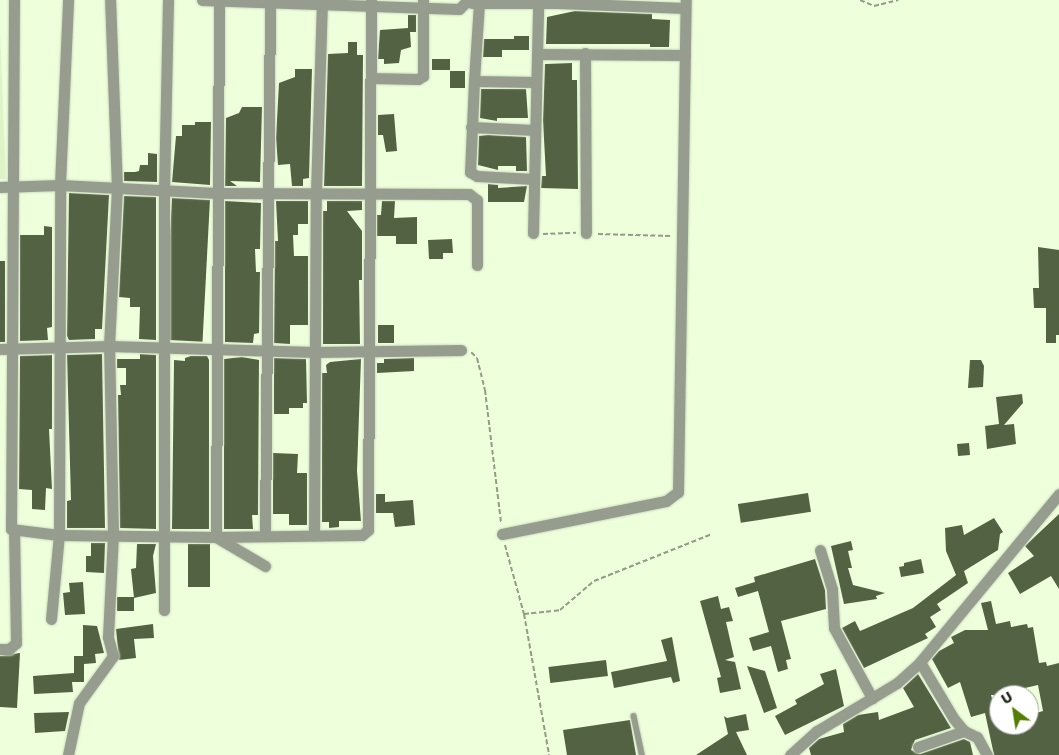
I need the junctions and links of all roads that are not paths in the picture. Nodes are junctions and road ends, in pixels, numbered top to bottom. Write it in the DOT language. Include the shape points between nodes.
graph roads {
  1 [pos="14,0"];
  2 [pos="68,0"];
  3 [pos="110,0"];
  4 [pos="168,0"];
  5 [pos="202,0"];
  6 [pos="219,0"];
  7 [pos="270,2"];
  8 [pos="322,2"];
  9 [pos="472,2"];
  10 [pos="557,2"];
  11 [pos="371,3"];
  12 [pos="423,3"];
  13 [pos="538,4"];
  14 [pos="685,4"];
  15 [pos="585,53"];
  16 [pos="538,54"];
  17 [pos="685,54"];
  18 [pos="371,78"];
  19 [pos="474,81"];
  20 [pos="535,82"];
  21 [pos="471,127"];
  22 [pos="535,130"];
  23 [pos="534,180"];
  24 [pos="60,184"];
  25 [pos="13,186"];
  26 [pos="0,187"];
  27 [pos="116,188"];
  28 [pos="268,191"];
  29 [pos="164,192"];
  30 [pos="316,192"];
  31 [pos="217,193"];
  32 [pos="370,193"];
  33 [pos="533,233"];
  34 [pos="586,233"];
  35 [pos="477,265"];
  36 [pos="61,346"];
  37 [pos="109,346"];
  38 [pos="165,347"];
  39 [pos="215,347"];
  40 [pos="0,349"];
  41 [pos="12,349"];
  42 [pos="266,349"];
  43 [pos="367,350"];
  44 [pos="462,350"];
  45 [pos="315,352"];
  46 [pos="1059,494"];
  47 [pos="14,531"];
  48 [pos="113,533"];
  49 [pos="265,534"];
  50 [pos="314,534"];
  51 [pos="502,534"];
  52 [pos="60,535"];
  53 [pos="163,536"];
  54 [pos="216,537"];
  55 [pos="820,550"];
  56 [pos="265,566"];
  57 [pos="164,610"];
  58 [pos="51,620"];
  59 [pos="0,650"];
  60 [pos="920,662"];
  61 [pos="872,698"];
  62 [pos="634,716"];
  63 [pos="964,731"];
  64 [pos="918,747"];
  65 [pos="68,755"];
  66 [pos="642,755"];
  67 [pos="790,755"];
  68 [pos="987,755"];
  1 -- 25 [label="street"];
  2 -- 24 [label="street"];
  3 -- 27 [label="street"];
  4 -- 29 [label="street"];
  5 -- 6 [label="street"];
  6 -- 7 [label="street"];
  6 -- 31 [label="street"];
  7 -- 8 [label="street"];
  7 -- 28 [label="street"];
  8 -- 11 [label="street"];
  8 -- 30 [label="street"];
  9 -- 12 [label="street" via="459,9"];
  9 -- 13 [label="street"];
  9 -- 19 [label="street"];
  10 -- 13 [label="street"];
  10 -- 14 [label="street"];
  11 -- 12 [label="street"];
  11 -- 18 [label="street"];
  12 -- 18 [label="street" via="423,76 418,79"];
  13 -- 16 [label="street"];
  14 -- 17 [label="street"];
  15 -- 16 [label="street"];
  15 -- 17 [label="street"];
  15 -- 34 [label="street"];
  16 -- 20 [label="street"];
  17 -- 51 [label="street" via="678,492 666,502"];
  18 -- 32 [label="street"];
  19 -- 20 [label="street"];
  19 -- 21 [label="street"];
  20 -- 22 [label="street"];
  21 -- 22 [label="street"];
  21 -- 23 [label="street" via="468,166 472,174"];
  22 -- 23 [label="street"];
  23 -- 33 [label="street"];
  24 -- 25 [label="street"];
  24 -- 27 [label="street"];
  24 -- 36 [label="street"];
  25 -- 26 [label="street"];
  25 -- 41 [label="street"];
  27 -- 29 [label="street"];
  27 -- 37 [label="street"];
  28 -- 30 [label="street"];
  28 -- 31 [label="street"];
  28 -- 42 [label="street"];
  29 -- 31 [label="street"];
  29 -- 38 [label="street"];
  30 -- 32 [label="street"];
  30 -- 45 [label="street"];
  31 -- 39 [label="street"];
  32 -- 35 [label="street" via="474,196 477,200"];
  32 -- 43 [label="street"];
  36 -- 37 [label="street"];
  36 -- 41 [label="street"];
  36 -- 52 [label="street"];
  37 -- 38 [label="street"];
  37 -- 48 [label="street"];
  38 -- 39 [label="street"];
  38 -- 53 [label="street"];
  39 -- 42 [label="street"];
  39 -- 54 [label="street"];
  40 -- 41 [label="street"];
  41 -- 47 [label="street" via="10,526"];
  42 -- 45 [label="street"];
  42 -- 49 [label="street"];
  43 -- 44 [label="street"];
  43 -- 45 [label="street"];
  43 -- 50 [label="street" via="368,530 362,535"];
  45 -- 50 [label="street"];
  46 -- 60 [label="street"];
  47 -- 52 [label="street"];
  47 -- 59 [label="street" via="16,643 9,649"];
  48 -- 52 [label="street"];
  48 -- 53 [label="street"];
  48 -- 65 [label="street" via="108,637 113,656 79,703"];
  49 -- 50 [label="street"];
  49 -- 54 [label="street"];
  52 -- 58 [label="street"];
  53 -- 54 [label="street"];
  53 -- 57 [label="street"];
  54 -- 56 [label="street"];
  55 -- 61 [label="street" via="832,589 834,628"];
  60 -- 61 [label="street" via="897,683"];
  60 -- 63 [label="street" via="954,720"];
  61 -- 67 [label="street" via="817,732"];
  62 -- 66 [label="lane"];
  63 -- 64 [label="street"];
  63 -- 68 [label="street" via="977,737"];
}
